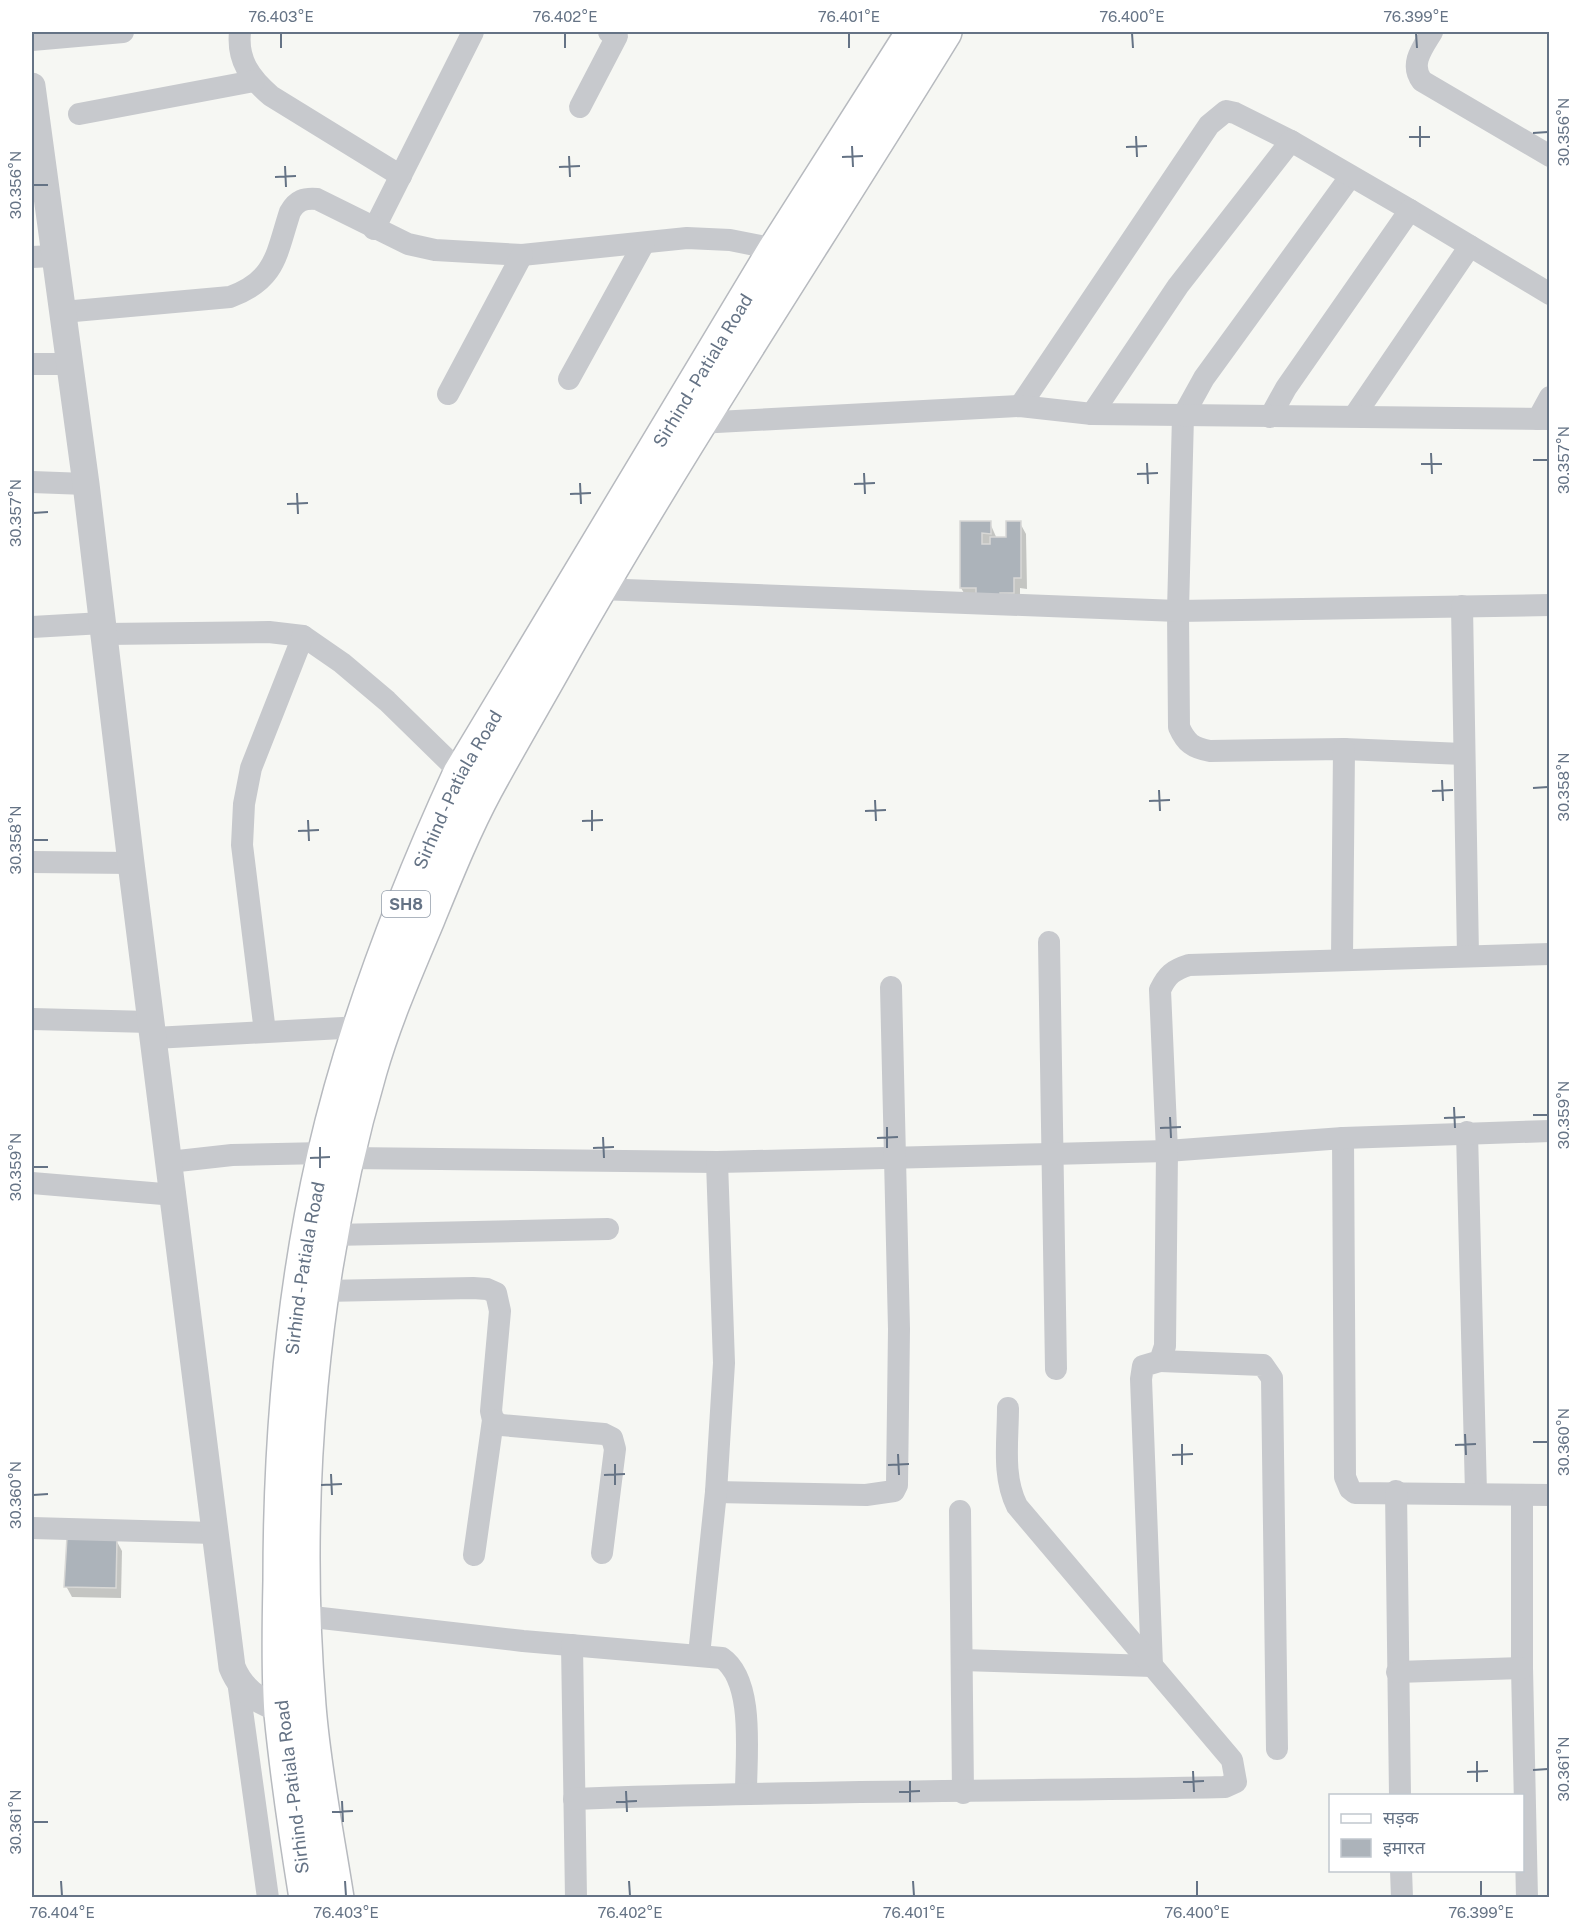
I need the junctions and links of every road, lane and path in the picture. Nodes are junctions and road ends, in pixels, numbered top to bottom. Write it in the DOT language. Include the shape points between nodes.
graph roads {
  1 [pos="123,32"];
  2 [pos="240,32"];
  3 [pos="473,32"];
  4 [pos="913,32"];
  5 [pos="945,32"];
  6 [pos="1432,32"];
  7 [pos="615,33"];
  8 [pos="32,40"];
  9 [pos="254,81"];
  10 [pos="32,86"];
  11 [pos="580,107"];
  12 [pos="79,114"];
  13 [pos="35,137"];
  14 [pos="1291,141"];
  15 [pos="1550,156"];
  16 [pos="401,176"];
  17 [pos="1350,177"];
  18 [pos="1410,210"];
  19 [pos="374,229"];
  20 [pos="644,243"];
  21 [pos="1470,246"];
  22 [pos="775,249"];
  23 [pos="522,255"];
  24 [pos="42,256"];
  25 [pos="1550,294"];
  26 [pos="63,312"];
  27 [pos="32,364"];
  28 [pos="69,364"];
  29 [pos="569,379"];
  30 [pos="448,394"];
  31 [pos="1550,397"];
  32 [pos="1020,406"];
  33 [pos="1092,414"];
  34 [pos="1183,416"];
  35 [pos="1355,416"];
  36 [pos="1270,417"];
  37 [pos="1544,419"];
  38 [pos="698,423"];
  39 [pos="32,482"];
  40 [pos="86,484"];
  41 [pos="599,589"];
  42 [pos="1550,605"];
  43 [pos="1462,606"];
  44 [pos="1178,611"];
  45 [pos="32,627"];
  46 [pos="104,629"];
  47 [pos="303,636"];
  48 [pos="1344,749"];
  49 [pos="1463,754"];
  50 [pos="472,784"];
  51 [pos="32,862"];
  52 [pos="130,863"];
  53 [pos="1049,942"];
  54 [pos="1550,954"];
  55 [pos="1468,956"];
  56 [pos="1342,958"];
  57 [pos="891,987"];
  58 [pos="32,1019"];
  59 [pos="361,1027"];
  60 [pos="152,1030"];
  61 [pos="264,1032"];
  62 [pos="1550,1131"];
  63 [pos="1467,1132"];
  64 [pos="1343,1138"];
  65 [pos="1167,1151"];
  66 [pos="1051,1154"];
  67 [pos="336,1156"];
  68 [pos="896,1157"];
  69 [pos="169,1162"];
  70 [pos="717,1162"];
  71 [pos="32,1183"];
  72 [pos="174,1195"];
  73 [pos="608,1229"];
  74 [pos="333,1235"];
  75 [pos="324,1291"];
  76 [pos="1160,1360"];
  77 [pos="1056,1370"];
  78 [pos="1008,1408"];
  79 [pos="493,1420"];
  80 [pos="1396,1491"];
  81 [pos="716,1492"];
  82 [pos="1476,1493"];
  83 [pos="1522,1495"];
  84 [pos="1550,1495"];
  85 [pos="960,1511"];
  86 [pos="32,1528"];
  87 [pos="214,1533"];
  88 [pos="602,1553"];
  89 [pos="474,1555"];
  90 [pos="304,1616"];
  91 [pos="572,1645"];
  92 [pos="699,1655"];
  93 [pos="962,1660"];
  94 [pos="1152,1666"];
  95 [pos="1522,1668"];
  96 [pos="1397,1672"];
  97 [pos="238,1681"];
  98 [pos="295,1711"];
  99 [pos="1277,1749"];
  100 [pos="746,1792"];
  101 [pos="963,1793"];
  102 [pos="1400,1794"];
  103 [pos="574,1799"];
  104 [pos="1401,1872"];
  105 [pos="268,1898"];
  106 [pos="306,1898"];
  107 [pos="337,1898"];
  108 [pos="576,1898"];
  109 [pos="1402,1898"];
  110 [pos="1527,1898"];
  1 -- 8 [label="street"];
  2 -- 9 [label="street" via="242,60"];
  3 -- 16 [label="street"];
  4 -- 22 [label="main road, Sirhind - Patiala Road / SH8"];
  5 -- 38 [label="main road"];
  6 -- 15 [label="street" via="1416,65 1422,81"];
  7 -- 11 [label="street"];
  9 -- 12 [label="street"];
  9 -- 16 [label="street" via="271,96"];
  10 -- 13 [label="street"];
  13 -- 24 [label="street"];
  14 -- 17 [label="street"];
  14 -- 32 [label="street" via="1226,111 1209,125"];
  14 -- 33 [label="street" via="1178,286"];
  16 -- 19 [label="street"];
  17 -- 18 [label="street"];
  17 -- 34 [label="street" via="1204,378"];
  18 -- 21 [label="street"];
  18 -- 36 [label="street"];
  19 -- 23 [label="street" via="408,244 435,250"];
  19 -- 26 [label="street" via="317,199 305,198 290,212 268,272 248,291 230,297"];
  20 -- 22 [label="street" via="687,238 730,240"];
  20 -- 23 [label="street"];
  20 -- 29 [label="street"];
  21 -- 25 [label="street"];
  21 -- 35 [label="street"];
  22 -- 50 [label="main road, Sirhind - Patiala Road / SH8"];
  23 -- 30 [label="street"];
  24 -- 26 [label="street"];
  26 -- 28 [label="street"];
  27 -- 28 [label="street"];
  28 -- 40 [label="street"];
  31 -- 37 [label="street"];
  32 -- 33 [label="street"];
  32 -- 38 [label="street"];
  33 -- 34 [label="street"];
  34 -- 36 [label="street"];
  34 -- 44 [label="street"];
  35 -- 36 [label="street"];
  35 -- 37 [label="street"];
  38 -- 41 [label="main road"];
  39 -- 40 [label="street"];
  40 -- 46 [label="street"];
  41 -- 44 [label="street"];
  41 -- 50 [label="main road"];
  42 -- 43 [label="street"];
  43 -- 44 [label="street"];
  43 -- 49 [label="street"];
  44 -- 48 [label="street" via="1179,727 1184,739 1195,748 1210,751"];
  45 -- 46 [label="street"];
  46 -- 47 [label="street"];
  46 -- 52 [label="street"];
  47 -- 50 [label="street" via="387,701"];
  47 -- 61 [label="street" via="251,768 244,804 242,845"];
  48 -- 49 [label="street"];
  48 -- 56 [label="street"];
  49 -- 55 [label="street"];
  50 -- 59 [label="main road, Sirhind - Patiala Road / SH8" via="433,833"];
  50 -- 67 [label="main road"];
  51 -- 52 [label="street"];
  52 -- 60 [label="street"];
  53 -- 66 [label="street"];
  54 -- 55 [label="street"];
  55 -- 56 [label="street"];
  56 -- 65 [label="street" via="1189,965 1166,977 1160,990"];
  57 -- 68 [label="street"];
  58 -- 60 [label="street"];
  59 -- 61 [label="street"];
  59 -- 67 [label="main road, Sirhind - Patiala Road / SH8"];
  60 -- 61 [label="street"];
  60 -- 69 [label="street"];
  62 -- 63 [label="street"];
  63 -- 64 [label="street"];
  63 -- 82 [label="street"];
  64 -- 65 [label="street"];
  64 -- 80 [label="street" via="1345,1478 1355,1492"];
  65 -- 66 [label="street"];
  65 -- 76 [label="street" via="1165,1346"];
  66 -- 68 [label="street"];
  66 -- 77 [label="street"];
  67 -- 69 [label="street" via="232,1155"];
  67 -- 70 [label="street"];
  67 -- 74 [label="main road"];
  67 -- 98 [label="main road, Sirhind - Patiala Road / SH8" via="306,1246 290,1348 281,1461"];
  68 -- 70 [label="street"];
  68 -- 81 [label="street" via="899,1329 894,1491 866,1495"];
  69 -- 72 [label="street"];
  70 -- 81 [label="street" via="724,1363"];
  71 -- 72 [label="street"];
  72 -- 87 [label="street"];
  73 -- 74 [label="street"];
  74 -- 75 [label="main road"];
  75 -- 79 [label="street" via="473,1288 496,1293 501,1302"];
  75 -- 90 [label="main road" via="309,1413"];
  76 -- 94 [label="street" via="1143,1366 1141,1379"];
  76 -- 99 [label="street" via="1263,1365 1272,1378"];
  78 -- 94 [label="street" via="1007,1477 1017,1506"];
  79 -- 88 [label="street" via="501,1425 604,1434 612,1438 615,1449"];
  79 -- 89 [label="street"];
  80 -- 82 [label="street"];
  80 -- 96 [label="street"];
  81 -- 92 [label="street"];
  82 -- 83 [label="street"];
  83 -- 84 [label="street"];
  83 -- 95 [label="street"];
  85 -- 93 [label="street"];
  86 -- 87 [label="street"];
  87 -- 97 [label="street" via="232,1667"];
  90 -- 91 [label="street"];
  90 -- 98 [label="main road"];
  91 -- 92 [label="street"];
  91 -- 103 [label="street"];
  92 -- 100 [label="street" via="722,1658 733,1666 738,1677 747,1718"];
  93 -- 94 [label="street"];
  93 -- 101 [label="street"];
  94 -- 101 [label="street" via="1232,1760 1236,1782 1231,1787"];
  95 -- 96 [label="street"];
  95 -- 110 [label="street"];
  96 -- 102 [label="street"];
  97 -- 98 [label="street" via="253,1696"];
  97 -- 105 [label="street"];
  98 -- 106 [label="main road, Sirhind - Patiala Road / SH8" via="288,1783"];
  98 -- 107 [label="main road"];
  100 -- 101 [label="street"];
  100 -- 103 [label="street"];
  103 -- 108 [label="street"];
  104 -- 109 [label="street"];
}
